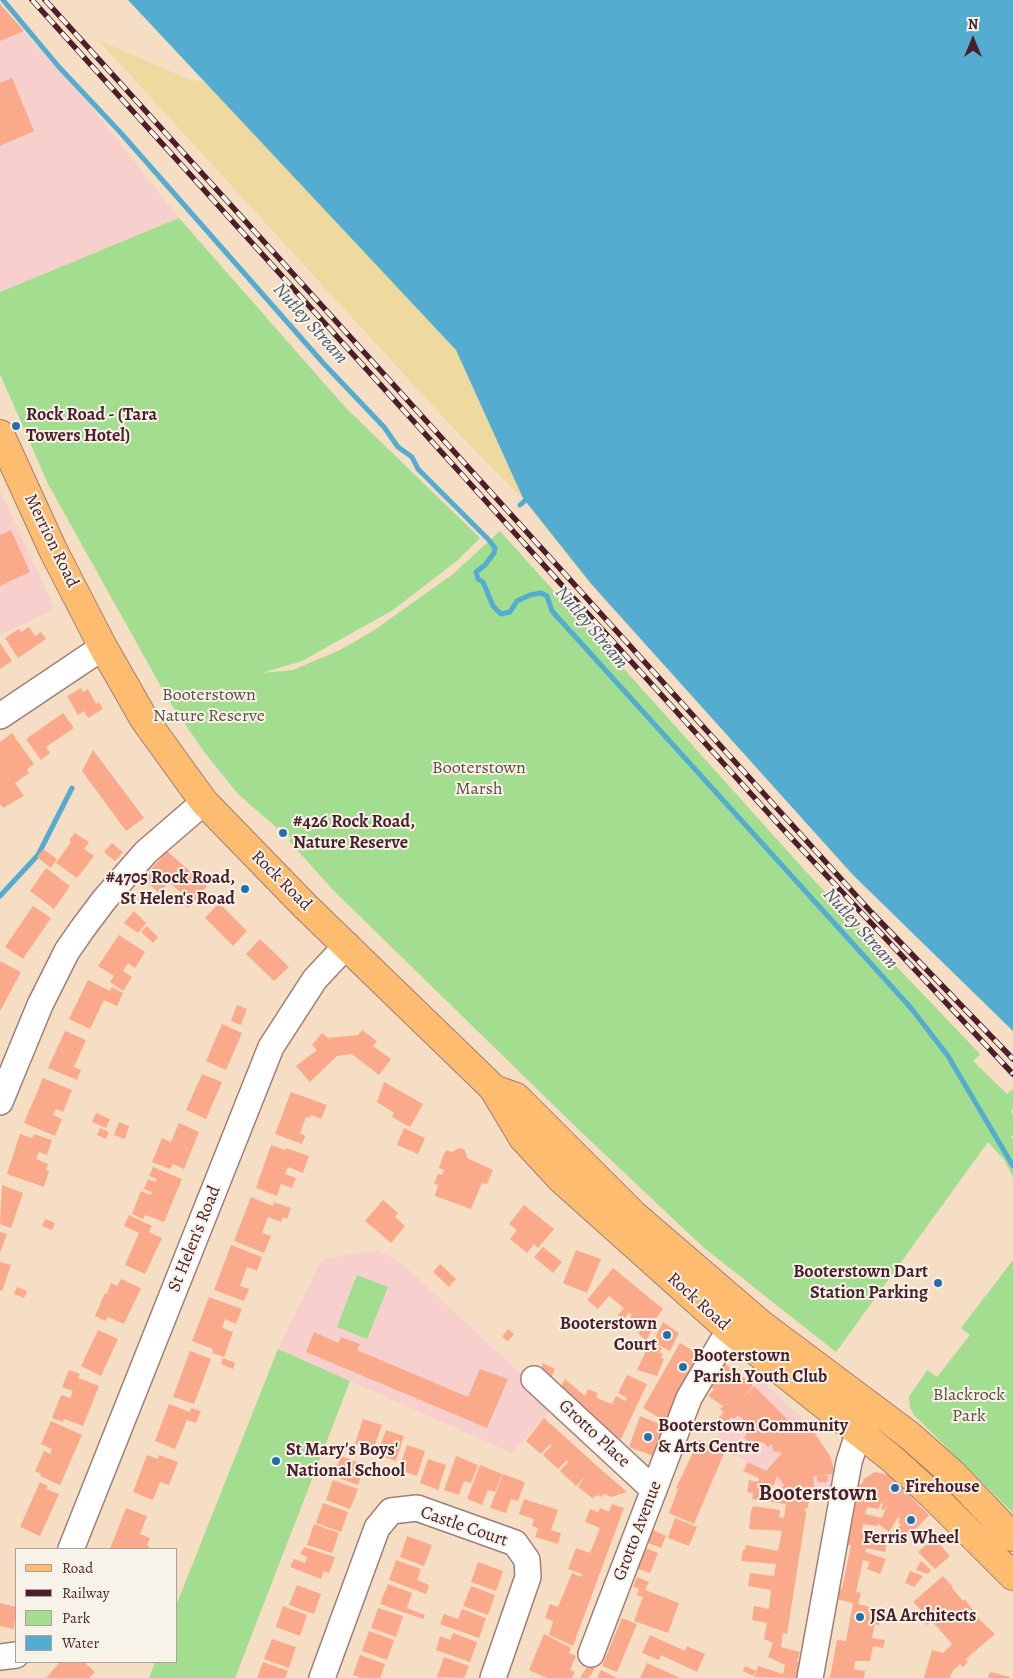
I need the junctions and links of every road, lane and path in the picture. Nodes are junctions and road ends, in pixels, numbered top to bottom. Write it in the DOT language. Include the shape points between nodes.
graph roads {
  1 [pos="0,434"];
  2 [pos="9,474"];
  3 [pos="103,647"];
  4 [pos="0,716"];
  5 [pos="204,802"];
  6 [pos="347,945"];
  7 [pos="492,1088"];
  8 [pos="0,1102"];
  9 [pos="732,1332"];
  10 [pos="534,1379"];
  11 [pos="877,1409"];
  12 [pos="858,1434"];
  13 [pos="654,1490"];
  14 [pos="1013,1537"];
  15 [pos="71,1548"];
  16 [pos="1013,1576"];
  17 [pos="591,1654"];
  18 [pos="15,1655"];
  19 [pos="0,1657"];
  20 [pos="322,1678"];
  21 [pos="493,1678"];
  22 [pos="810,1678"];
  1 -- 2 [label="main road, Merrion Road"];
  2 -- 3 [label="main road, Merrion Road"];
  3 -- 4 [label="street"];
  3 -- 5 [label="main road, Rock Road" via="144,719"];
  5 -- 6 [label="main road, Rock Road"];
  5 -- 8 [label="street" via="146,852 104,900 67,951 40,1004"];
  6 -- 7 [label="main road, Rock Road"];
  6 -- 15 [label="street, St Helen's Road" via="316,979 271,1048"];
  7 -- 9 [label="main road, Rock Road" via="523,1138 561,1179"];
  7 -- 11 [label="main road, Rock Road" via="516,1098 633,1214 762,1325"];
  9 -- 12 [label="main road, Rock Road"];
  9 -- 13 [label="street, Grotto Avenue" via="722,1342 696,1384"];
  10 -- 13 [label="street, Grotto Place"];
  11 -- 12 [label="street"];
  11 -- 14 [label="main road, Rock Road" via="953,1474"];
  12 -- 16 [label="main road, Rock Road" via="890,1457 933,1496"];
  12 -- 22 [label="street" via="849,1462"];
  13 -- 17 [label="street, Grotto Avenue"];
  18 -- 19 [label="street"];
  20 -- 21 [label="street, Castle Court" via="378,1528 391,1511 417,1508 515,1543 527,1560 528,1577"];
}
